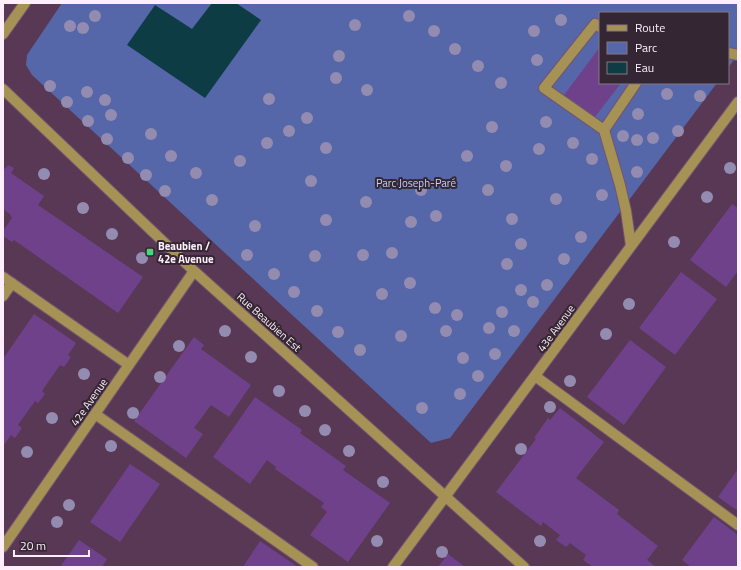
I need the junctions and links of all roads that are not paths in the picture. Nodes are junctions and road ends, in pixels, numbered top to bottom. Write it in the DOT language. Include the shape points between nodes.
graph roads {
  1 [pos="25,3"];
  2 [pos="599,26"];
  3 [pos="3,34"];
  4 [pos="635,84"];
  5 [pos="3,89"];
  6 [pos="738,102"];
  7 [pos="604,130"];
  8 [pos="631,246"];
  9 [pos="194,271"];
  10 [pos="7,280"];
  11 [pos="3,296"];
  12 [pos="129,364"];
  13 [pos="535,376"];
  14 [pos="95,414"];
  15 [pos="446,496"];
  16 [pos="738,525"];
  17 [pos="3,547"];
  18 [pos="313,567"];
  19 [pos="394,567"];
  20 [pos="524,567"];
  1 -- 3 [label="street"];
  2 -- 7 [label="street" via="595,24 544,88"];
  4 -- 7 [label="street"];
  5 -- 9 [label="street, Rue Beaubien Est"];
  6 -- 8 [label="street, 43e Avenue"];
  7 -- 8 [label="street" via="620,185"];
  8 -- 13 [label="street, 43e Avenue"];
  9 -- 12 [label="street, 42e Avenue"];
  9 -- 15 [label="street, Rue Beaubien Est"];
  10 -- 11 [label="street"];
  10 -- 12 [label="street"];
  12 -- 14 [label="street, 42e Avenue"];
  13 -- 15 [label="street, 43e Avenue"];
  13 -- 16 [label="street"];
  14 -- 17 [label="street, 42e Avenue"];
  14 -- 18 [label="street"];
  15 -- 19 [label="street, 43e Avenue"];
  15 -- 20 [label="street, Rue Beaubien Est"];
}
